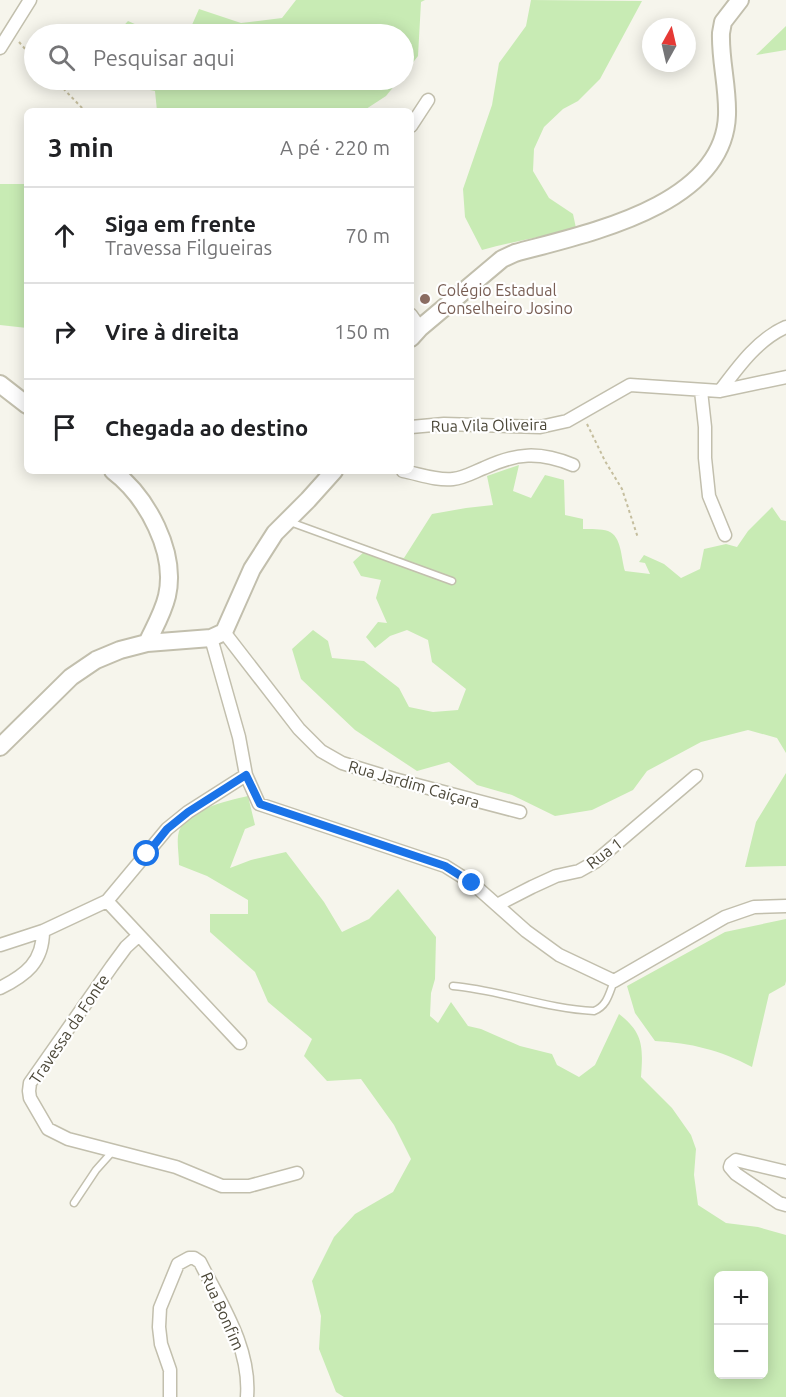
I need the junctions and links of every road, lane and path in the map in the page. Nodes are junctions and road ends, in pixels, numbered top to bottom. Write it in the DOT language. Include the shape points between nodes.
graph roads {
  1 [pos="30,0"];
  2 [pos="740,0"];
  3 [pos="10,34"];
  4 [pos="0,48"];
  5 [pos="24,49"];
  6 [pos="65,90"];
  7 [pos="428,100"];
  8 [pos="82,108"];
  9 [pos="414,121"];
  10 [pos="414,327"];
  11 [pos="786,327"];
  12 [pos="786,377"];
  13 [pos="0,384"];
  14 [pos="701,390"];
  15 [pos="720,391"];
  16 [pos="24,403"];
  17 [pos="581,414"];
  18 [pos="414,427"];
  19 [pos="573,465"];
  20 [pos="414,473"];
  21 [pos="117,474"];
  22 [pos="331,474"];
  23 [pos="287,521"];
  24 [pos="725,535"];
  25 [pos="638,538"];
  26 [pos="452,581"];
  27 [pos="217,635"];
  28 [pos="147,643"];
  29 [pos="0,747"];
  30 [pos="246,775"];
  31 [pos="696,776"];
  32 [pos="520,812"];
  33 [pos="107,901"];
  34 [pos="497,905"];
  35 [pos="786,906"];
  36 [pos="43,931"];
  37 [pos="138,936"];
  38 [pos="0,945"];
  39 [pos="614,981"];
  40 [pos="453,986"];
  41 [pos="0,988"];
  42 [pos="240,1043"];
  43 [pos="114,1151"];
  44 [pos="786,1172"];
  45 [pos="297,1173"];
  46 [pos="74,1203"];
  47 [pos="786,1205"];
  48 [pos="170,1397"];
  49 [pos="247,1397"];
  1 -- 3 [label="street"];
  2 -- 10 [label="street" via="723,22 721,33 727,116 724,133 709,163 691,183 636,217 502,259"];
  3 -- 4 [label="street"];
  3 -- 5 [label="path"];
  6 -- 8 [label="path"];
  7 -- 9 [label="street"];
  11 -- 15 [label="street" via="757,347"];
  12 -- 15 [label="street, Rua Vila Oliveira"];
  13 -- 16 [label="street"];
  14 -- 15 [label="street, Rua Vila Oliveira"];
  14 -- 17 [label="street, Rua Vila Oliveira" via="630,385"];
  14 -- 24 [label="street" via="708,489"];
  17 -- 18 [label="street, Rua Vila Oliveira" via="540,427"];
  17 -- 25 [label="path" via="622,489"];
  19 -- 20 [label="street" via="514,456 454,479"];
  21 -- 28 [label="street" via="151,515 166,558 167,596"];
  22 -- 23 [label="street"];
  23 -- 26 [label="lane"];
  23 -- 27 [label="street" via="275,532 252,569"];
  27 -- 28 [label="street"];
  27 -- 30 [label="street"];
  27 -- 32 [label="street, Rua Jardim Caiçara" via="321,751 352,767"];
  28 -- 29 [label="street" via="96,660 70,677"];
  30 -- 33 [label="street" via="167,829"];
  30 -- 34 [label="street" via="260,804 445,866"];
  31 -- 34 [label="street, Rua 1" via="595,862 579,872 532,886"];
  33 -- 36 [label="street"];
  33 -- 37 [label="street"];
  34 -- 39 [label="street" via="559,955"];
  35 -- 39 [label="street" via="754,908 725,917"];
  36 -- 38 [label="street"];
  36 -- 41 [label="street" via="38,958"];
  37 -- 42 [label="street"];
  37 -- 43 [label="street, Travessa da Fonte" via="106,974 28,1091 48,1129"];
  39 -- 40 [label="lane" via="607,1001 594,1011"];
  43 -- 45 [label="street, Travessa da Fonte" via="176,1167 222,1186 249,1186"];
  43 -- 46 [label="lane"];
  44 -- 47 [label="street" via="736,1160 730,1167"];
  48 -- 49 [label="street, Rua Bonfim" via="170,1370 159,1327 160,1308 178,1264 189,1258 200,1262 240,1342"];
}
